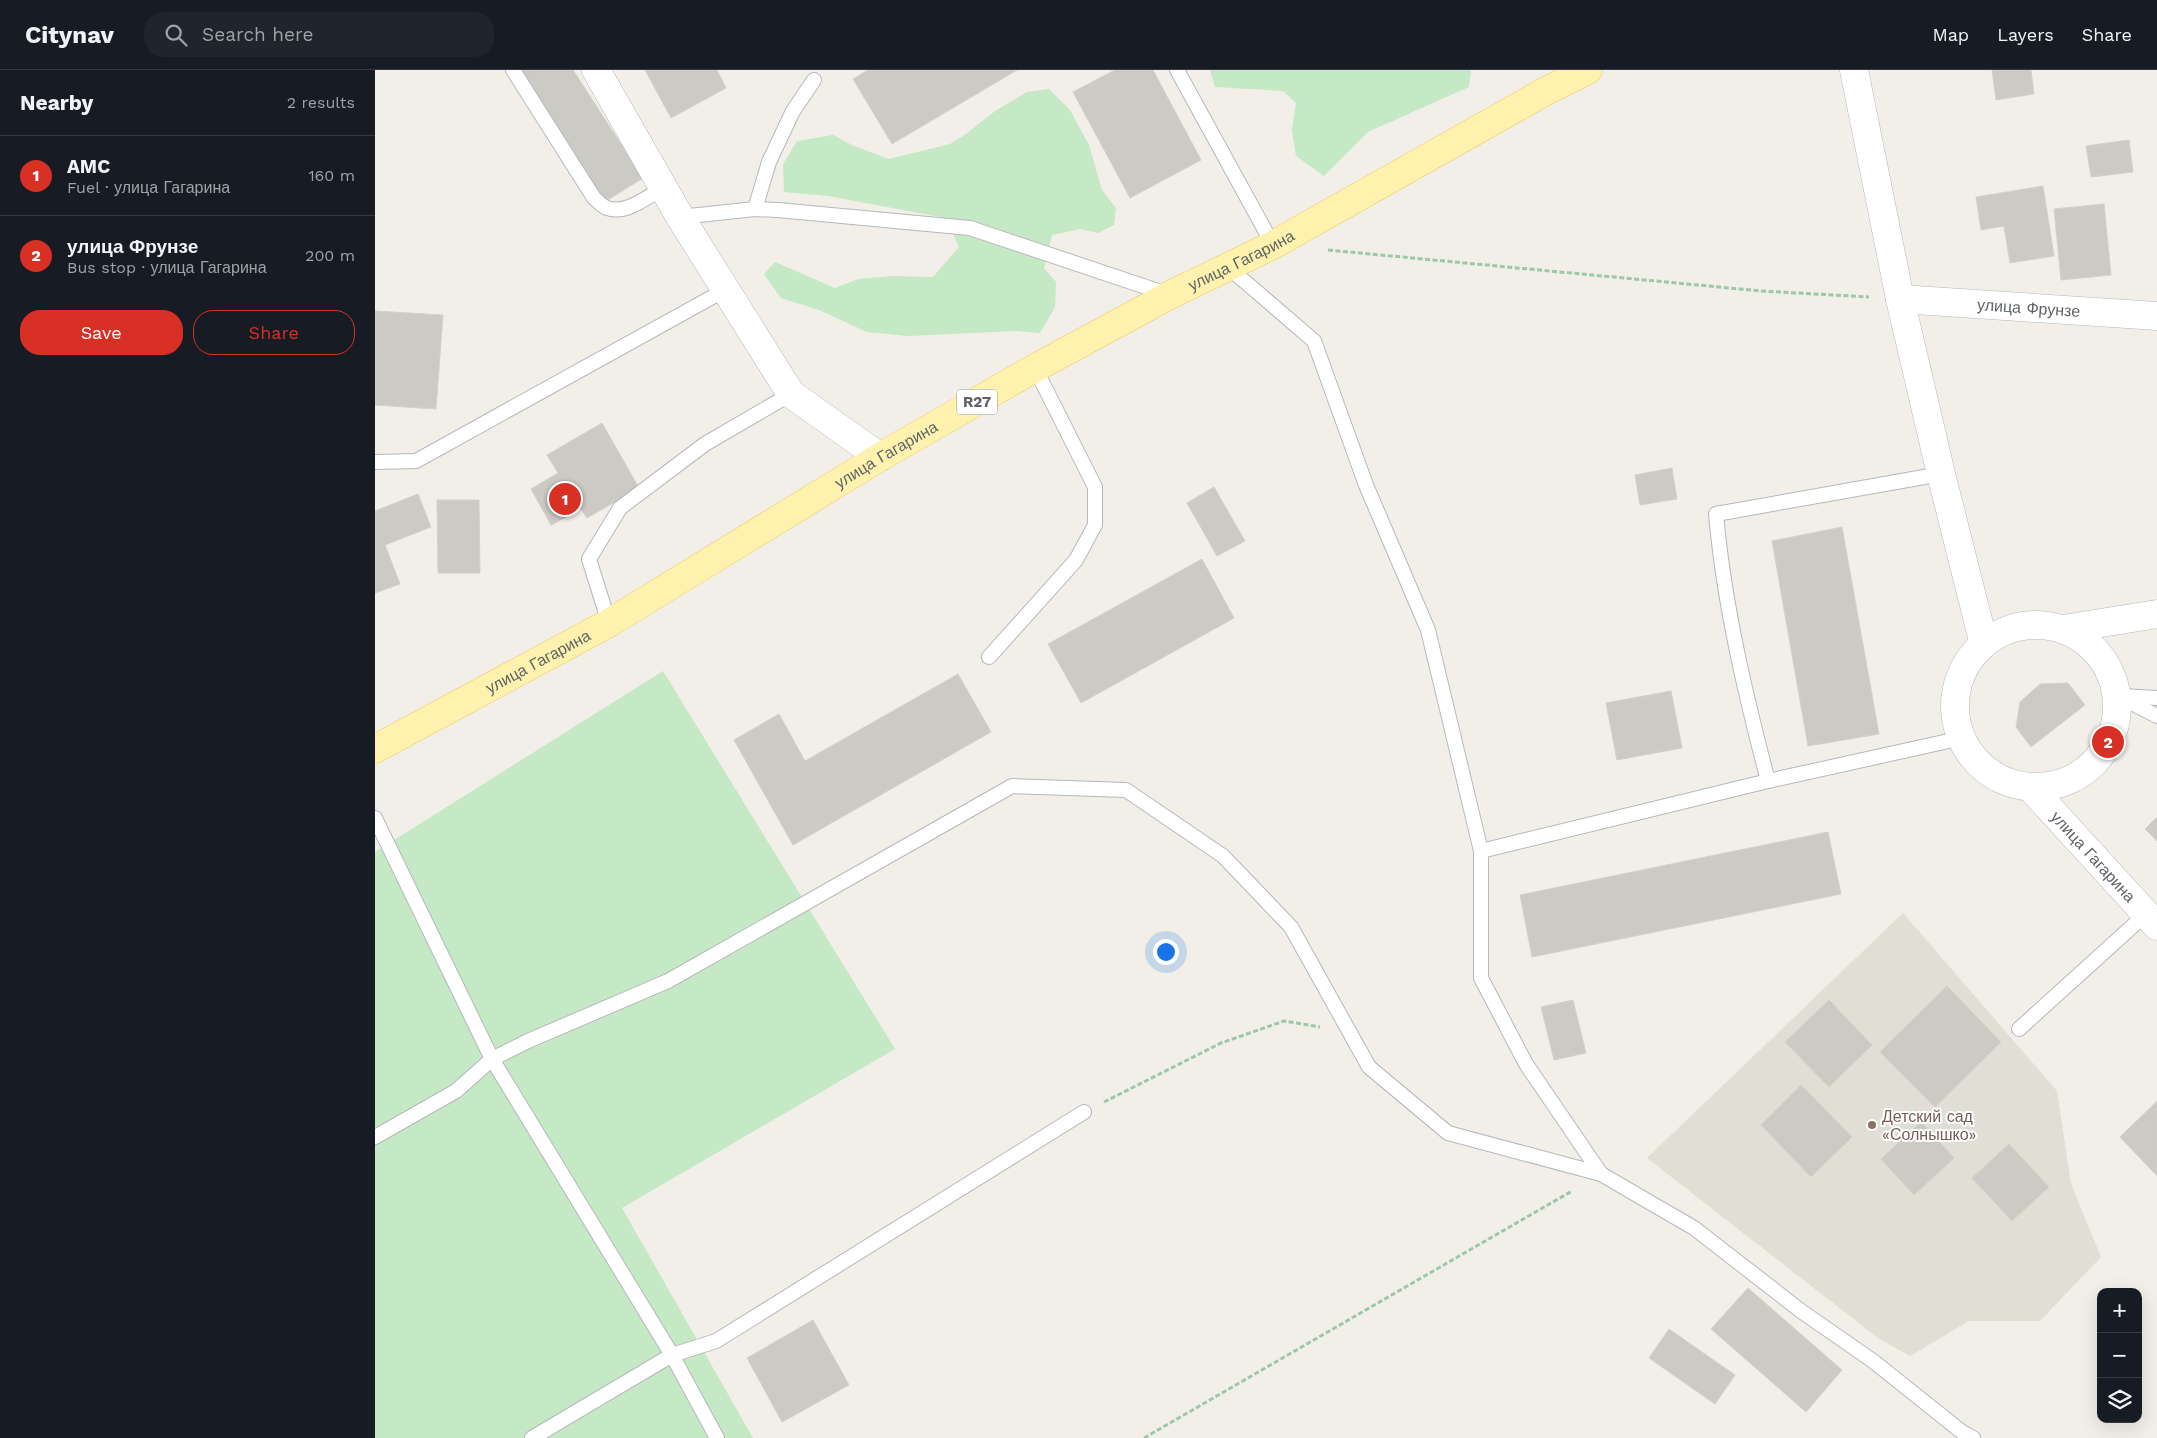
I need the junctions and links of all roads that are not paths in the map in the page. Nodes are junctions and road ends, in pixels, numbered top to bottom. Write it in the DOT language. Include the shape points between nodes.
graph roads {
  1 [pos="513,70"];
  2 [pos="596,70"];
  3 [pos="1177,70"];
  4 [pos="1588,70"];
  5 [pos="1854,70"];
  6 [pos="814,80"];
  7 [pos="663,188"];
  8 [pos="755,210"];
  9 [pos="680,217"];
  10 [pos="1273,245"];
  11 [pos="1228,267"];
  12 [pos="725,290"];
  13 [pos="1170,295"];
  14 [pos="1900,299"];
  15 [pos="2157,316"];
  16 [pos="1035,368"];
  17 [pos="791,394"];
  18 [pos="879,457"];
  19 [pos="375,462"];
  20 [pos="1941,474"];
  21 [pos="2157,614"];
  22 [pos="609,623"];
  23 [pos="2063,629"];
  24 [pos="1984,644"];
  25 [pos="989,657"];
  26 [pos="2117,695"];
  27 [pos="2157,698"];
  28 [pos="2157,716"];
  29 [pos="1962,738"];
  30 [pos="375,749"];
  31 [pos="1768,781"];
  32 [pos="2030,787"];
  33 [pos="375,818"];
  34 [pos="1481,851"];
  35 [pos="2152,920"];
  36 [pos="2019,1029"];
  37 [pos="492,1059"];
  38 [pos="1084,1112"];
  39 [pos="375,1137"];
  40 [pos="1601,1174"];
  41 [pos="673,1355"];
  42 [pos="532,1438"];
  43 [pos="717,1438"];
  44 [pos="1973,1438"];
  1 -- 7 [label="lane" via="594,198 605,208 618,210 633,205"];
  2 -- 7 [label="street"];
  3 -- 10 [label="lane"];
  4 -- 10 [label="main road, улица Гагарина / R27"];
  5 -- 14 [label="street"];
  6 -- 8 [label="lane" via="793,111 769,162"];
  7 -- 9 [label="street"];
  8 -- 9 [label="lane"];
  8 -- 13 [label="lane" via="970,228"];
  9 -- 12 [label="street"];
  10 -- 11 [label="main road, улица Гагарина / R27"];
  11 -- 13 [label="main road, улица Гагарина / R27"];
  11 -- 34 [label="lane" via="1314,341 1366,485 1428,630"];
  12 -- 17 [label="street"];
  12 -- 19 [label="lane" via="416,461"];
  13 -- 16 [label="main road, улица Гагарина / R27"];
  14 -- 15 [label="street, улица Фрунзе"];
  14 -- 20 [label="street"];
  16 -- 18 [label="main road, улица Гагарина / R27"];
  16 -- 25 [label="lane" via="1095,487 1095,525 1076,560"];
  17 -- 18 [label="street"];
  17 -- 22 [label="lane" via="705,444 620,508 589,559"];
  18 -- 22 [label="main road, улица Гагарина / R27"];
  20 -- 24 [label="street"];
  20 -- 31 [label="lane" via="1716,514 1721,568 1749,710"];
  21 -- 23 [label="street"];
  22 -- 30 [label="main road, улица Гагарина / R27"];
  23 -- 24 [label="street" via="2035,624 2008,630"];
  23 -- 26 [label="street" via="2083,639 2099,654"];
  24 -- 29 [label="street" via="1960,677 1956,718"];
  26 -- 27 [label="lane"];
  26 -- 28 [label="lane"];
  26 -- 32 [label="street" via="2116,719 2109,742 2095,762 2076,776 2054,785"];
  29 -- 31 [label="lane"];
  29 -- 32 [label="street" via="1973,756 1989,772 2008,782"];
  31 -- 34 [label="lane"];
  32 -- 35 [label="street, улица Гагарина"];
  33 -- 37 [label="lane"];
  34 -- 40 [label="lane" via="1481,978 1526,1064"];
  35 -- 36 [label="lane"];
  37 -- 39 [label="lane" via="456,1091"];
  37 -- 40 [label="lane" via="668,981 1012,786 1126,790 1223,856 1291,927 1369,1066 1448,1133"];
  37 -- 41 [label="lane"];
  38 -- 41 [label="lane" via="716,1341"];
  40 -- 44 [label="lane" via="1694,1228"];
  41 -- 42 [label="lane"];
  41 -- 43 [label="lane"];
}
